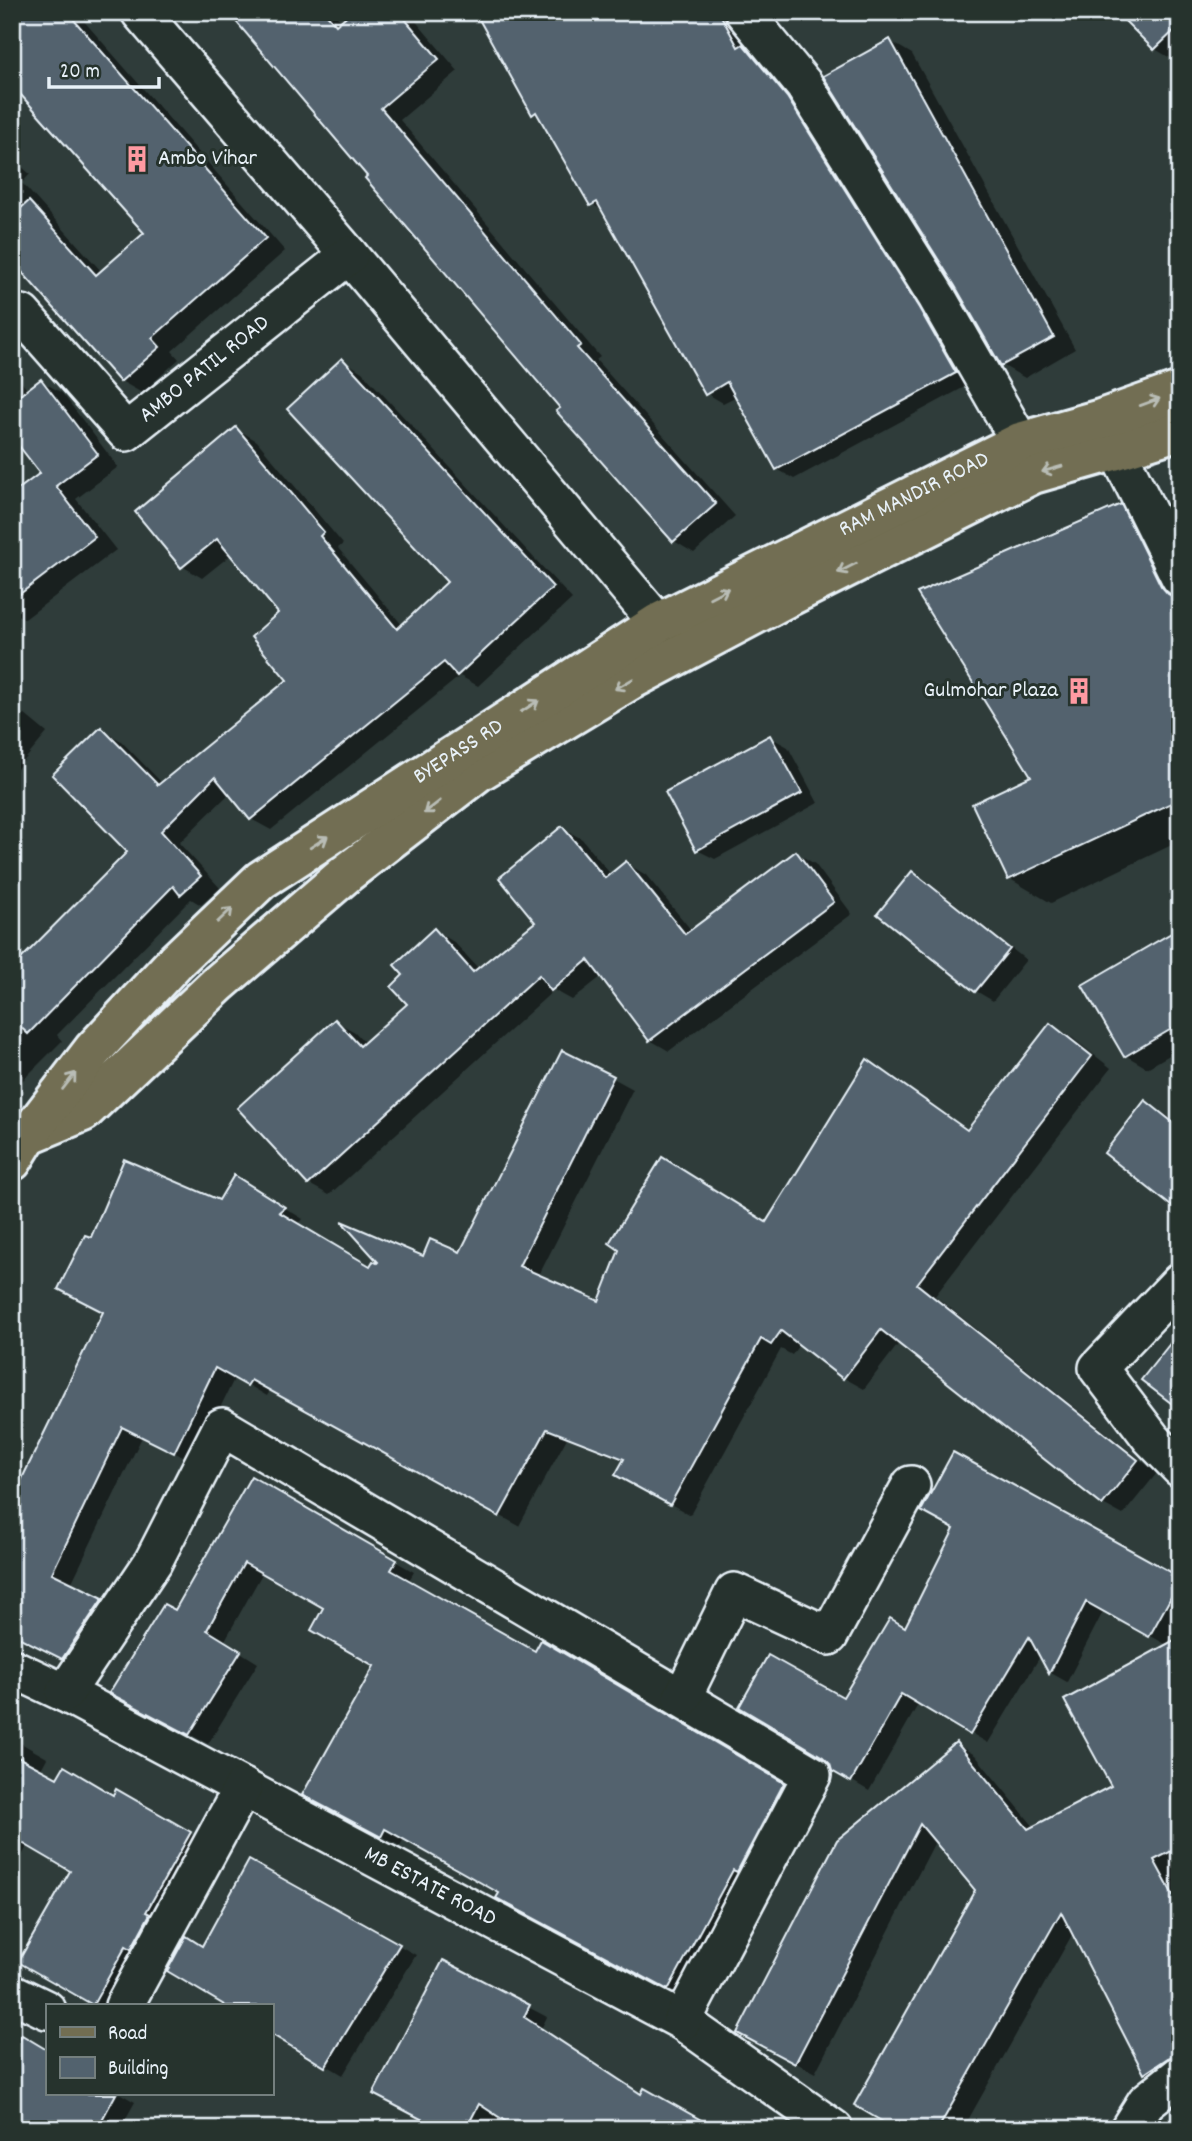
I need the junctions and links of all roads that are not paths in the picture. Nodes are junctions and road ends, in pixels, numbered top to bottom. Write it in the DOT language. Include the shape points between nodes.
graph roads {
  1 [pos="140,12"];
  2 [pos="744,12"];
  3 [pos="349,255"];
  4 [pos="12,321"];
  5 [pos="1180,391"];
  6 [pos="1180,430"];
  7 [pos="1109,435"];
  8 [pos="1020,442"];
  9 [pos="1180,577"];
  10 [pos="658,623"];
  11 [pos="672,658"];
  12 [pos="20,1148"];
  13 [pos="1180,1282"];
  14 [pos="1180,1468"];
  15 [pos="911,1485"];
  16 [pos="12,1668"];
  17 [pos="65,1693"];
  18 [pos="681,1698"];
  19 [pos="243,1787"];
  20 [pos="12,1993"];
  21 [pos="125,2004"];
  22 [pos="46,2010"];
  23 [pos="682,2021"];
  24 [pos="1180,2075"];
  25 [pos="834,2129"];
  26 [pos="1129,2129"];
  1 -- 3 [label="street"];
  2 -- 8 [label="street" via="804,85 937,297"];
  3 -- 4 [label="street, AMBO PATIL ROAD" via="126,432 22,314"];
  3 -- 10 [label="street"];
  7 -- 5 [label="main road, RAM MANDIR ROAD, one-way"];
  6 -- 7 [label="main road"];
  7 -- 8 [label="main road, RAM MANDIR ROAD"];
  7 -- 9 [label="street"];
  7 -- 11 [label="main road, one-way"];
  10 -- 8 [label="main road, RAM MANDIR ROAD, one-way"];
  10 -- 11 [label="street"];
  12 -- 10 [label="main road, BYEPASS RD, one-way" via="93,1050 176,961 261,880"];
  11 -- 12 [label="main road, one-way" via="478,772 347,873 219,983 83,1112"];
  13 -- 14 [label="street" via="1098,1368"];
  15 -- 18 [label="street" via="829,1636 734,1592"];
  16 -- 17 [label="street, MB ESTATE ROAD"];
  17 -- 18 [label="street" via="153,1562 222,1427"];
  17 -- 19 [label="street, MB ESTATE ROAD"];
  18 -- 23 [label="street" via="812,1775"];
  19 -- 21 [label="street"];
  19 -- 23 [label="street, MB ESTATE ROAD"];
  20 -- 22 [label="street"];
  23 -- 25 [label="street, MB ESTATE ROAD"];
  24 -- 26 [label="street" via="1146,2102"];
}
